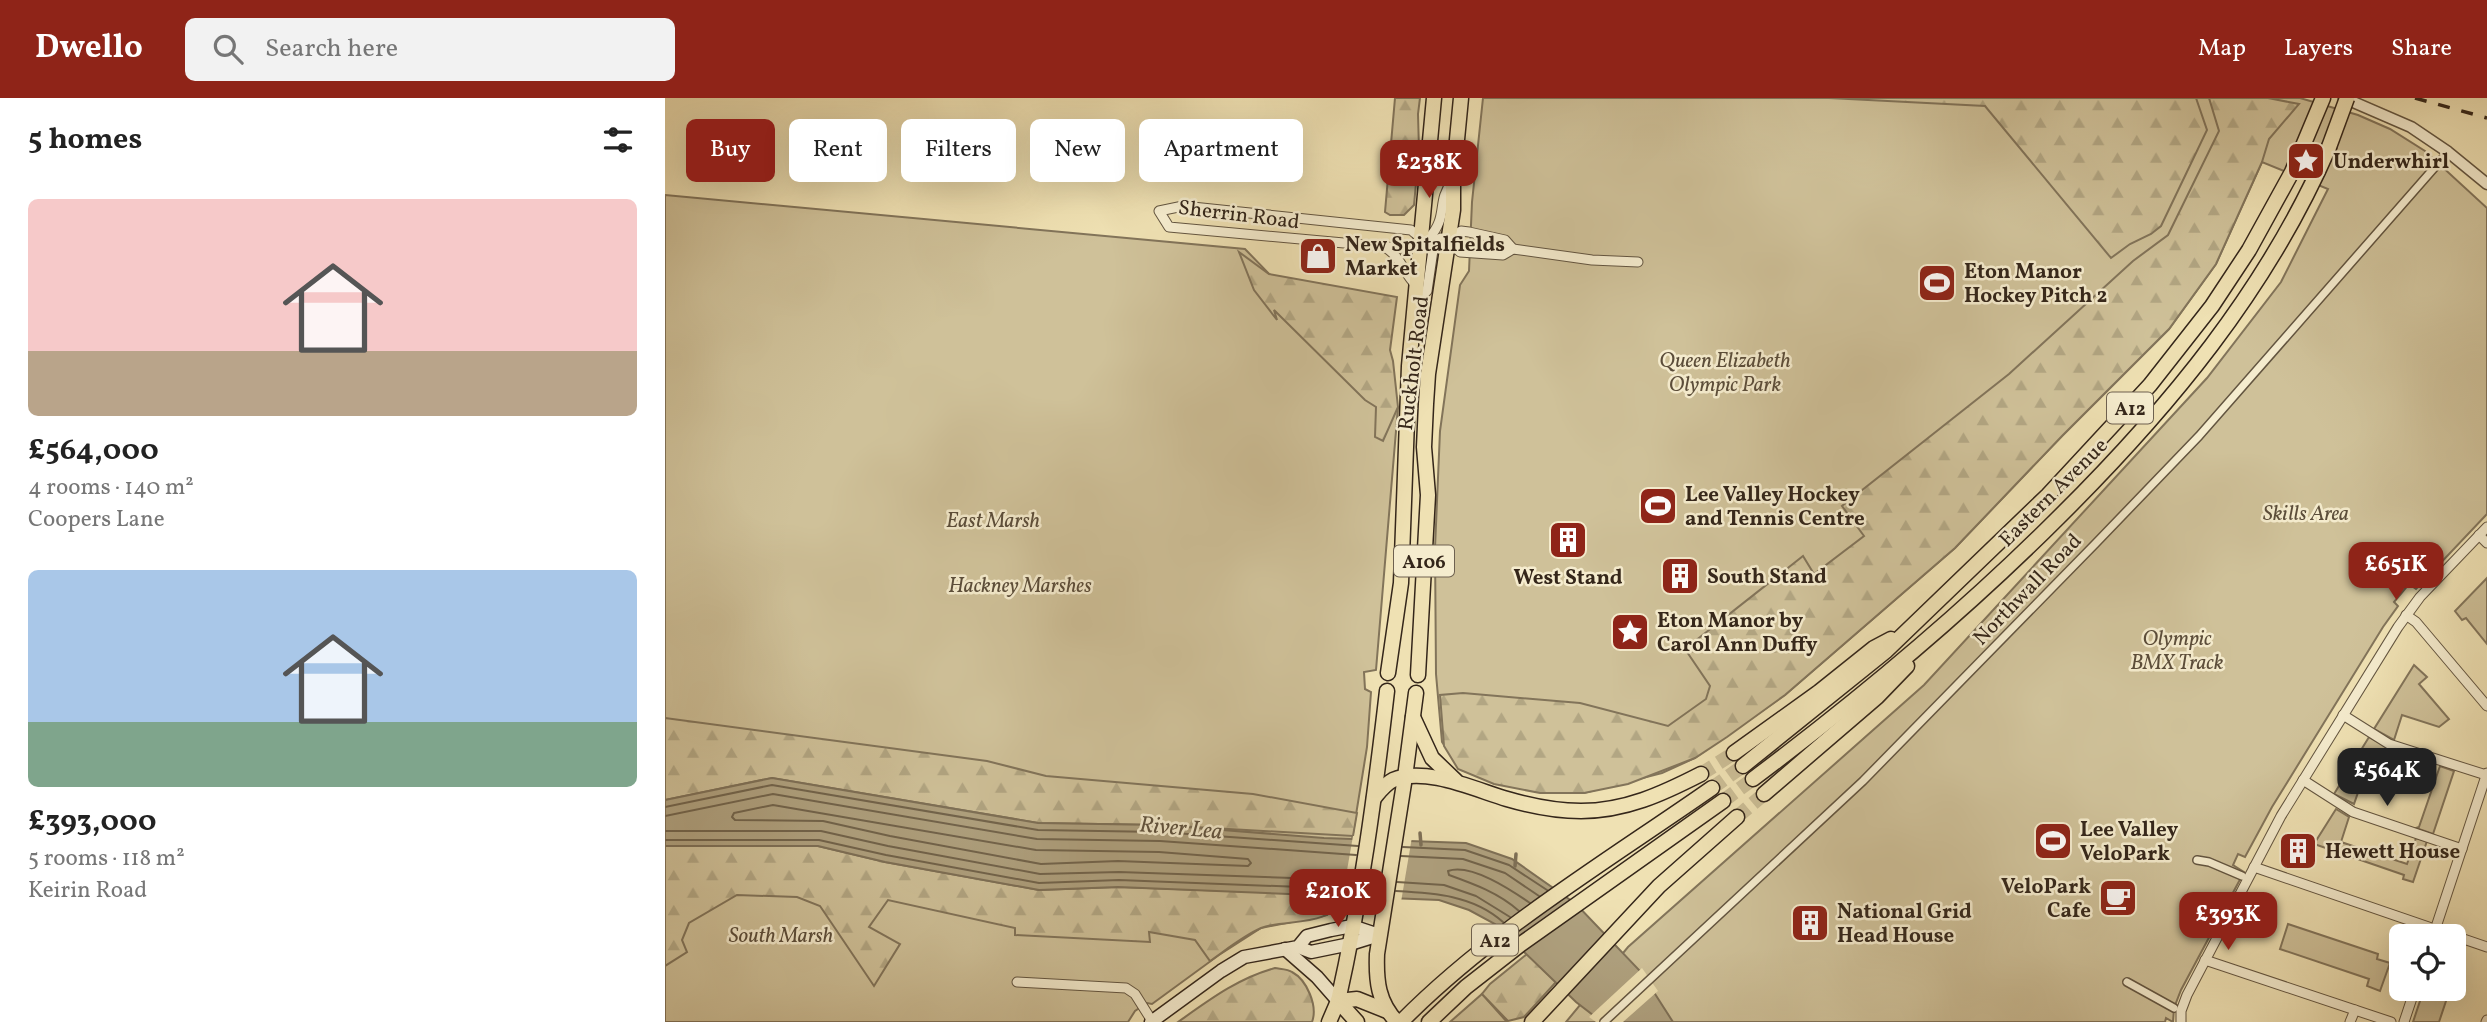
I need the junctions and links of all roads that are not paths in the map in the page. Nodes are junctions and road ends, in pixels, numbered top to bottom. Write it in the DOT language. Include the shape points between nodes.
graph roads {
  1 [pos="1434,98"];
  2 [pos="1461,98"];
  3 [pos="2323,98"];
  4 [pos="2346,98"];
  5 [pos="2445,156"];
  6 [pos="1453,181"];
  7 [pos="2487,184"];
  8 [pos="1425,238"];
  9 [pos="1445,239"];
  10 [pos="1381,246"];
  11 [pos="1513,249"];
  12 [pos="1638,262"];
  13 [pos="1416,285"];
  14 [pos="1415,301"];
  15 [pos="2487,527"];
  16 [pos="2479,535"];
  17 [pos="2487,543"];
  18 [pos="1965,608"];
  19 [pos="2406,615"];
  20 [pos="1902,634"];
  21 [pos="1388,673"];
  22 [pos="1418,675"];
  23 [pos="1387,691"];
  24 [pos="1416,692"];
  25 [pos="2487,706"];
  26 [pos="2343,715"];
  27 [pos="1413,717"];
  28 [pos="1734,753"];
  29 [pos="1743,766"];
  30 [pos="1701,774"];
  31 [pos="2487,774"];
  32 [pos="1405,777"];
  33 [pos="1753,779"];
  34 [pos="2303,780"];
  35 [pos="1463,785"];
  36 [pos="1712,788"];
  37 [pos="1764,794"];
  38 [pos="1374,798"];
  39 [pos="1723,801"];
  40 [pos="1737,817"];
  41 [pos="2462,849"];
  42 [pos="2197,860"];
  43 [pos="2254,867"];
  44 [pos="2242,876"];
  45 [pos="2409,924"];
  46 [pos="2437,924"];
  47 [pos="1352,926"];
  48 [pos="1379,934"];
  49 [pos="2466,941"];
  50 [pos="1350,944"];
  51 [pos="2487,947"];
  52 [pos="1291,948"];
  53 [pos="2205,960"];
  54 [pos="1017,982"];
  55 [pos="2127,982"];
  56 [pos="1338,1001"];
  57 [pos="2411,1001"];
  58 [pos="2175,1008"];
  59 [pos="2355,1010"];
  60 [pos="1395,1018"];
  61 [pos="1151,1022"];
  62 [pos="1329,1022"];
  63 [pos="1357,1022"];
  64 [pos="1429,1022"];
  65 [pos="1532,1022"];
  66 [pos="1604,1022"];
  67 [pos="2181,1022"];
  68 [pos="2350,1022"];
  69 [pos="2391,1022"];
  70 [pos="2404,1022"];
  1 -- 8 [label="main road, Ruckholt Road / A106"];
  2 -- 6 [label="main road, Ruckholt Road / A106"];
  3 -- 20 [label="main road, Eastern Avenue / A12" via="2275,206 2249,250 2159,375 2048,495"];
  4 -- 5 [label="street" via="2398,120"];
  4 -- 18 [label="main road, Eastern Avenue / A12, bridge" via="2307,197 2255,286 2192,372 2111,464"];
  5 -- 7 [label="street"];
  5 -- 66 [label="street, Northwall Road" via="2199,436 2087,553 1863,781"];
  6 -- 8 [label="street" via="1444,192 1438,228"];
  6 -- 9 [label="main road, Ruckholt Road / A106" via="1453,210"];
  8 -- 9 [label="street"];
  8 -- 10 [label="street, Sherrin Road" via="1410,248"];
  8 -- 10 [label="street, Sherrin Road" via="1411,230 1182,206 1159,211 1169,227"];
  8 -- 13 [label="main road, Ruckholt Road / A106"];
  9 -- 11 [label="street" via="1460,252 1503,255"];
  9 -- 11 [label="street" via="1469,232 1505,240"];
  9 -- 14 [label="street" via="1433,250 1427,291"];
  9 -- 22 [label="main road, Ruckholt Road / A106" via="1424,447 1428,495"];
  10 -- 13 [label="street" via="1394,253"];
  11 -- 12 [label="street"];
  13 -- 14 [label="main road, Ruckholt Road / A106"];
  14 -- 21 [label="main road, Ruckholt Road / A106" via="1407,389 1401,583"];
  15 -- 16 [label="street"];
  16 -- 17 [label="street"];
  16 -- 19 [label="street"];
  18 -- 33 [label="main road, Eastern Avenue / A12"];
  18 -- 37 [label="main road, A12" via="1877,697"];
  19 -- 25 [label="street"];
  19 -- 26 [label="street"];
  20 -- 28 [label="main road, A12" via="1874,648"];
  20 -- 29 [label="main road, Eastern Avenue / A12"];
  23 -- 38 [label="main road"];
  24 -- 27 [label="main road"];
  26 -- 31 [label="street" via="2389,744"];
  26 -- 34 [label="street"];
  27 -- 32 [label="main road"];
  27 -- 35 [label="main road" via="1431,758"];
  30 -- 35 [label="main road" via="1637,803 1579,811 1540,807"];
  31 -- 41 [label="street"];
  32 -- 35 [label="main road"];
  32 -- 38 [label="main road" via="1383,787"];
  32 -- 48 [label="main road"];
  34 -- 41 [label="street" via="2353,813"];
  34 -- 43 [label="street"];
  36 -- 60 [label="main road, A12" via="1470,959"];
  38 -- 47 [label="main road"];
  39 -- 64 [label="main road, A12" via="1512,950"];
  40 -- 65 [label="main road" via="1631,914"];
  41 -- 46 [label="street"];
  42 -- 44 [label="street"];
  43 -- 45 [label="street"];
  43 -- 53 [label="street"];
  47 -- 48 [label="main road"];
  47 -- 50 [label="main road"];
  47 -- 52 [label="main road" via="1307,936"];
  48 -- 50 [label="main road"];
  48 -- 60 [label="main road" via="1376,975 1381,1000"];
  49 -- 51 [label="street"];
  50 -- 52 [label="main road" via="1311,952"];
  50 -- 56 [label="main road"];
  52 -- 56 [label="main road"];
  52 -- 61 [label="main road" via="1244,957"];
  53 -- 59 [label="street"];
  53 -- 67 [label="street" via="2187,995"];
  54 -- 61 [label="street" via="1126,988 1135,994"];
  55 -- 58 [label="street"];
  56 -- 60 [label="main road" via="1357,999"];
  56 -- 62 [label="main road"];
  56 -- 63 [label="main road"];
  57 -- 70 [label="street"];
  59 -- 68 [label="street"];
  59 -- 69 [label="street"];
}
